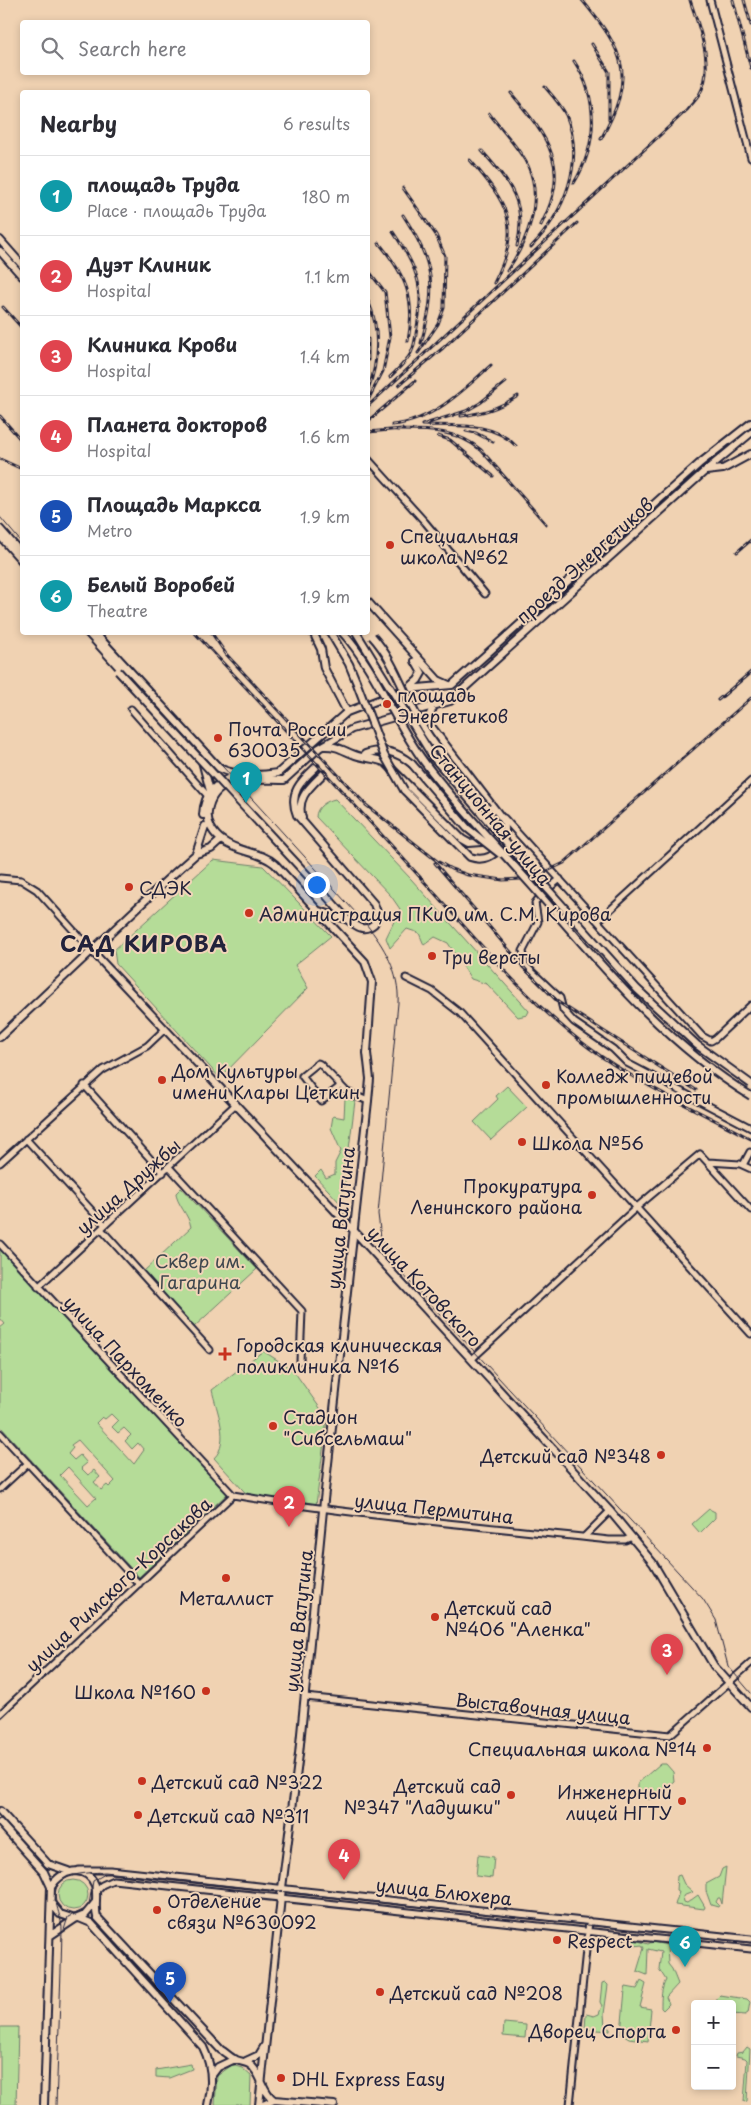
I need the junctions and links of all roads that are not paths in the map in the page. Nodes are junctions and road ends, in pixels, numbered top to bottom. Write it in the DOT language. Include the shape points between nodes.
graph roads {
  1 [pos="710,0"];
  2 [pos="751,158"];
  3 [pos="0,240"];
  4 [pos="0,251"];
  5 [pos="20,263"];
  6 [pos="20,274"];
  7 [pos="751,415"];
  8 [pos="751,423"];
  9 [pos="744,428"];
  10 [pos="751,434"];
  11 [pos="751,454"];
  12 [pos="721,456"];
  13 [pos="370,461"];
  14 [pos="723,469"];
  15 [pos="705,471"];
  16 [pos="0,529"];
  17 [pos="0,536"];
  18 [pos="20,552"];
  19 [pos="20,559"];
  20 [pos="485,594"];
  21 [pos="370,604"];
  22 [pos="370,611"];
  23 [pos="370,634"];
  24 [pos="90,635"];
  25 [pos="97,635"];
  26 [pos="314,635"];
  27 [pos="332,635"];
  28 [pos="344,635"];
  29 [pos="358,635"];
  30 [pos="362,635"];
  31 [pos="364,644"];
  32 [pos="108,655"];
  33 [pos="451,685"];
  34 [pos="407,689"];
  35 [pos="436,703"];
  36 [pos="131,709"];
  37 [pos="347,712"];
  38 [pos="322,746"];
  39 [pos="359,756"];
  40 [pos="316,767"];
  41 [pos="246,774"];
  42 [pos="323,774"];
  43 [pos="751,782"];
  44 [pos="208,793"];
  45 [pos="498,812"];
  46 [pos="205,826"];
  47 [pos="307,829"];
  48 [pos="219,842"];
  49 [pos="196,854"];
  50 [pos="513,864"];
  51 [pos="0,878"];
  52 [pos="560,879"];
  53 [pos="316,909"];
  54 [pos="599,920"];
  55 [pos="349,921"];
  56 [pos="92,951"];
  57 [pos="406,978"];
  58 [pos="751,1005"];
  59 [pos="165,1029"];
  60 [pos="0,1037"];
  61 [pos="340,1084"];
  62 [pos="751,1084"];
  63 [pos="84,1085"];
  64 [pos="751,1096"];
  65 [pos="368,1101"];
  66 [pos="236,1104"];
  67 [pos="751,1128"];
  68 [pos="26,1139"];
  69 [pos="750,1152"];
  70 [pos="708,1162"];
  71 [pos="0,1163"];
  72 [pos="743,1165"];
  73 [pos="169,1167"];
  74 [pos="751,1169"];
  75 [pos="163,1172"];
  76 [pos="638,1207"];
  77 [pos="751,1210"];
  78 [pos="103,1227"];
  79 [pos="354,1231"];
  80 [pos="0,1244"];
  81 [pos="38,1287"];
  82 [pos="751,1334"];
  83 [pos="210,1350"];
  84 [pos="472,1360"];
  85 [pos="300,1361"];
  86 [pos="0,1433"];
  87 [pos="28,1463"];
  88 [pos="0,1488"];
  89 [pos="233,1495"];
  90 [pos="324,1510"];
  91 [pos="610,1511"];
  92 [pos="584,1537"];
  93 [pos="632,1537"];
  94 [pos="139,1584"];
  95 [pos="751,1663"];
  96 [pos="728,1683"];
  97 [pos="306,1697"];
  98 [pos="751,1707"];
  99 [pos="0,1714"];
  100 [pos="0,1811"];
  101 [pos="0,1823"];
  102 [pos="72,1871"];
  103 [pos="51,1887"];
  104 [pos="282,1888"];
  105 [pos="96,1891"];
  106 [pos="281,1898"];
  107 [pos="96,1902"];
  108 [pos="51,1903"];
  109 [pos="77,1919"];
  110 [pos="590,1921"];
  111 [pos="589,1932"];
  112 [pos="51,1935"];
  113 [pos="751,1940"];
  114 [pos="751,1949"];
  115 [pos="267,2042"];
  116 [pos="234,2059"];
  117 [pos="246,2061"];
  118 [pos="212,2075"];
  119 [pos="262,2084"];
  120 [pos="274,2100"];
  121 [pos="209,2104"];
  122 [pos="44,2105"];
  123 [pos="259,2105"];
  124 [pos="263,2105"];
  125 [pos="334,2105"];
  126 [pos="570,2105"];
  1 -- 2 [label="street"];
  3 -- 5 [label="main road"];
  4 -- 6 [label="main road"];
  7 -- 9 [label="main road"];
  8 -- 9 [label="main road, проезд Энергетиков"];
  9 -- 33 [label="main road, проезд Энергетиков" via="699,464"];
  10 -- 12 [label="main road, проезд Энергетиков"];
  11 -- 14 [label="main road"];
  12 -- 14 [label="main road" via="718,465"];
  12 -- 15 [label="main road, проезд Энергетиков"];
  13 -- 20 [label="street"];
  14 -- 15 [label="main road"];
  15 -- 35 [label="main road, проезд Энергетиков" via="450,701"];
  16 -- 18 [label="main road"];
  17 -- 19 [label="main road"];
  21 -- 33 [label="main road" via="438,680"];
  22 -- 34 [label="main road" via="421,669 420,676"];
  23 -- 39 [label="main road, bridge" via="386,656 428,734 487,808 493,822 491,834 482,842 469,843 462,839 386,763 374,757"];
  24 -- 32 [label="main road"];
  25 -- 41 [label="main road" via="218,768 229,773"];
  26 -- 37 [label="main road" via="326,673"];
  27 -- 45 [label="main road, bridge" via="349,664 384,755 404,790 466,854 476,859 491,856 502,845 506,829"];
  28 -- 50 [label="main road, Станционная улица, bridge" via="363,659 425,763"];
  29 -- 31 [label="main road, Станционная улица, bridge"];
  30 -- 31 [label="main road, bridge"];
  31 -- 62 [label="main road, Станционная улица, bridge" via="433,757 519,857 636,989 697,1045"];
  32 -- 44 [label="main road" via="202,761"];
  32 -- 55 [label="main road, bridge" via="118,670"];
  33 -- 34 [label="main road"];
  34 -- 37 [label="main road"];
  35 -- 38 [label="main road" via="352,729"];
  35 -- 45 [label="main road" via="430,716 434,731"];
  36 -- 44 [label="street"];
  37 -- 41 [label="main road" via="278,773"];
  38 -- 39 [label="main road" via="338,747"];
  38 -- 48 [label="main road" via="284,780 248,780 228,784 216,792 211,798 207,818"];
  39 -- 50 [label="main road, bridge" via="395,752 412,764 467,828"];
  40 -- 47 [label="main road" via="294,794 296,811"];
  41 -- 44 [label="main road" via="225,780"];
  42 -- 47 [label="main road" via="306,790 302,800 301,816"];
  43 -- 54 [label="street"];
  44 -- 46 [label="main road"];
  45 -- 52 [label="street, Станционная улица"];
  46 -- 48 [label="main road"];
  46 -- 49 [label="main road"];
  47 -- 55 [label="main road" via="377,908 376,921 367,928 359,928"];
  48 -- 49 [label="main road" via="211,849"];
  48 -- 53 [label="main road" via="229,850 244,851 271,860"];
  49 -- 56 [label="main road"];
  50 -- 64 [label="main road, Станционная улица, bridge" via="630,997 690,1052"];
  51 -- 56 [label="street, улица Котовского" via="21,880 36,890"];
  52 -- 54 [label="street, Станционная улица"];
  52 -- 67 [label="street" via="535,903 538,922 523,952 525,965 560,998 563,1010 574,1022 628,1063"];
  53 -- 55 [label="main road"];
  53 -- 65 [label="main road, улица Ватутина" via="365,962 372,982 367,1053"];
  54 -- 58 [label="street, Станционная улица" via="702,1036 711,1041 716,1038"];
  56 -- 59 [label="main road, улица Котовского"];
  56 -- 60 [label="main road"];
  57 -- 76 [label="street" via="432,990 460,1013"];
  59 -- 63 [label="street" via="147,1046 119,1060"];
  59 -- 66 [label="main road, улица Котовского"];
  61 -- 61 [label="street" via="318,1063 302,1076 322,1101"];
  61 -- 65 [label="street" via="347,1092"];
  63 -- 68 [label="street"];
  63 -- 75 [label="street"];
  65 -- 79 [label="main road, улица Ватутина"];
  66 -- 73 [label="street, улица Дружбы"];
  66 -- 79 [label="main road, улица Котовского"];
  68 -- 71 [label="street"];
  68 -- 78 [label="street"];
  69 -- 72 [label="street"];
  70 -- 72 [label="street"];
  70 -- 76 [label="street" via="700,1154"];
  70 -- 77 [label="street"];
  72 -- 74 [label="street"];
  73 -- 75 [label="street, улица Дружбы"];
  73 -- 85 [label="street" via="302,1311"];
  75 -- 78 [label="street, улица Дружбы"];
  76 -- 82 [label="street"];
  76 -- 84 [label="street"];
  78 -- 81 [label="street, улица Дружбы"];
  78 -- 83 [label="street"];
  79 -- 84 [label="main road, улица Котовского"];
  79 -- 90 [label="main road, улица Ватутина"];
  80 -- 81 [label="street, улица Пархоменко"];
  81 -- 89 [label="street, улица Пархоменко"];
  84 -- 91 [label="main road, улица Котовского"];
  86 -- 87 [label="street"];
  87 -- 88 [label="street"];
  87 -- 94 [label="street"];
  89 -- 90 [label="street, улица Пермитина"];
  89 -- 94 [label="street, улица Римского-Корсакова"];
  90 -- 92 [label="street, улица Пермитина"];
  90 -- 97 [label="main road, улица Ватутина"];
  91 -- 92 [label="street"];
  91 -- 93 [label="main road, улица Котовского"];
  92 -- 93 [label="street, улица Пермитина" via="609,1540"];
  93 -- 96 [label="main road, улица Котовского" via="653,1563 706,1654"];
  94 -- 99 [label="street, улица Римского-Корсакова"];
  95 -- 96 [label="street, Выставочная улица"];
  96 -- 97 [label="street, Выставочная улица" via="670,1735"];
  96 -- 98 [label="main road, улица Котовского"];
  97 -- 104 [label="main road, улица Ватутина"];
  100 -- 102 [label="main road" via="48,1864"];
  101 -- 103 [label="main road" via="44,1872"];
  102 -- 103 [label="main road" via="57,1878"];
  102 -- 104 [label="street, улица Блюхера" via="92,1869"];
  102 -- 105 [label="main road" via="89,1877"];
  103 -- 108 [label="main road"];
  104 -- 106 [label="main road, улица Ватутина"];
  104 -- 110 [label="street, улица Блюхера"];
  105 -- 106 [label="street, улица Блюхера" via="113,1880"];
  105 -- 107 [label="main road"];
  106 -- 111 [label="street, улица Блюхера"];
  106 -- 115 [label="main road, улица Ватутина"];
  107 -- 109 [label="main road" via="91,1910"];
  107 -- 116 [label="main road" via="98,1917 202,2031"];
  108 -- 109 [label="main road" via="60,1914"];
  108 -- 112 [label="main road"];
  109 -- 112 [label="main road" via="64,1924"];
  109 -- 118 [label="main road" via="91,1923 203,2047"];
  110 -- 111 [label="street"];
  110 -- 113 [label="street, улица Блюхера"];
  111 -- 114 [label="street, улица Блюхера"];
  111 -- 126 [label="street"];
  112 -- 122 [label="main road"];
  115 -- 117 [label="main road" via="259,2055"];
  115 -- 119 [label="main road, улица Ватутина"];
  116 -- 117 [label="main road"];
  116 -- 118 [label="main road" via="218,2066"];
  117 -- 119 [label="main road" via="256,2070"];
  118 -- 121 [label="main road"];
  119 -- 120 [label="main road"];
  119 -- 123 [label="main road, улица Ватутина"];
  120 -- 124 [label="main road"];
  120 -- 125 [label="main road"];
}
